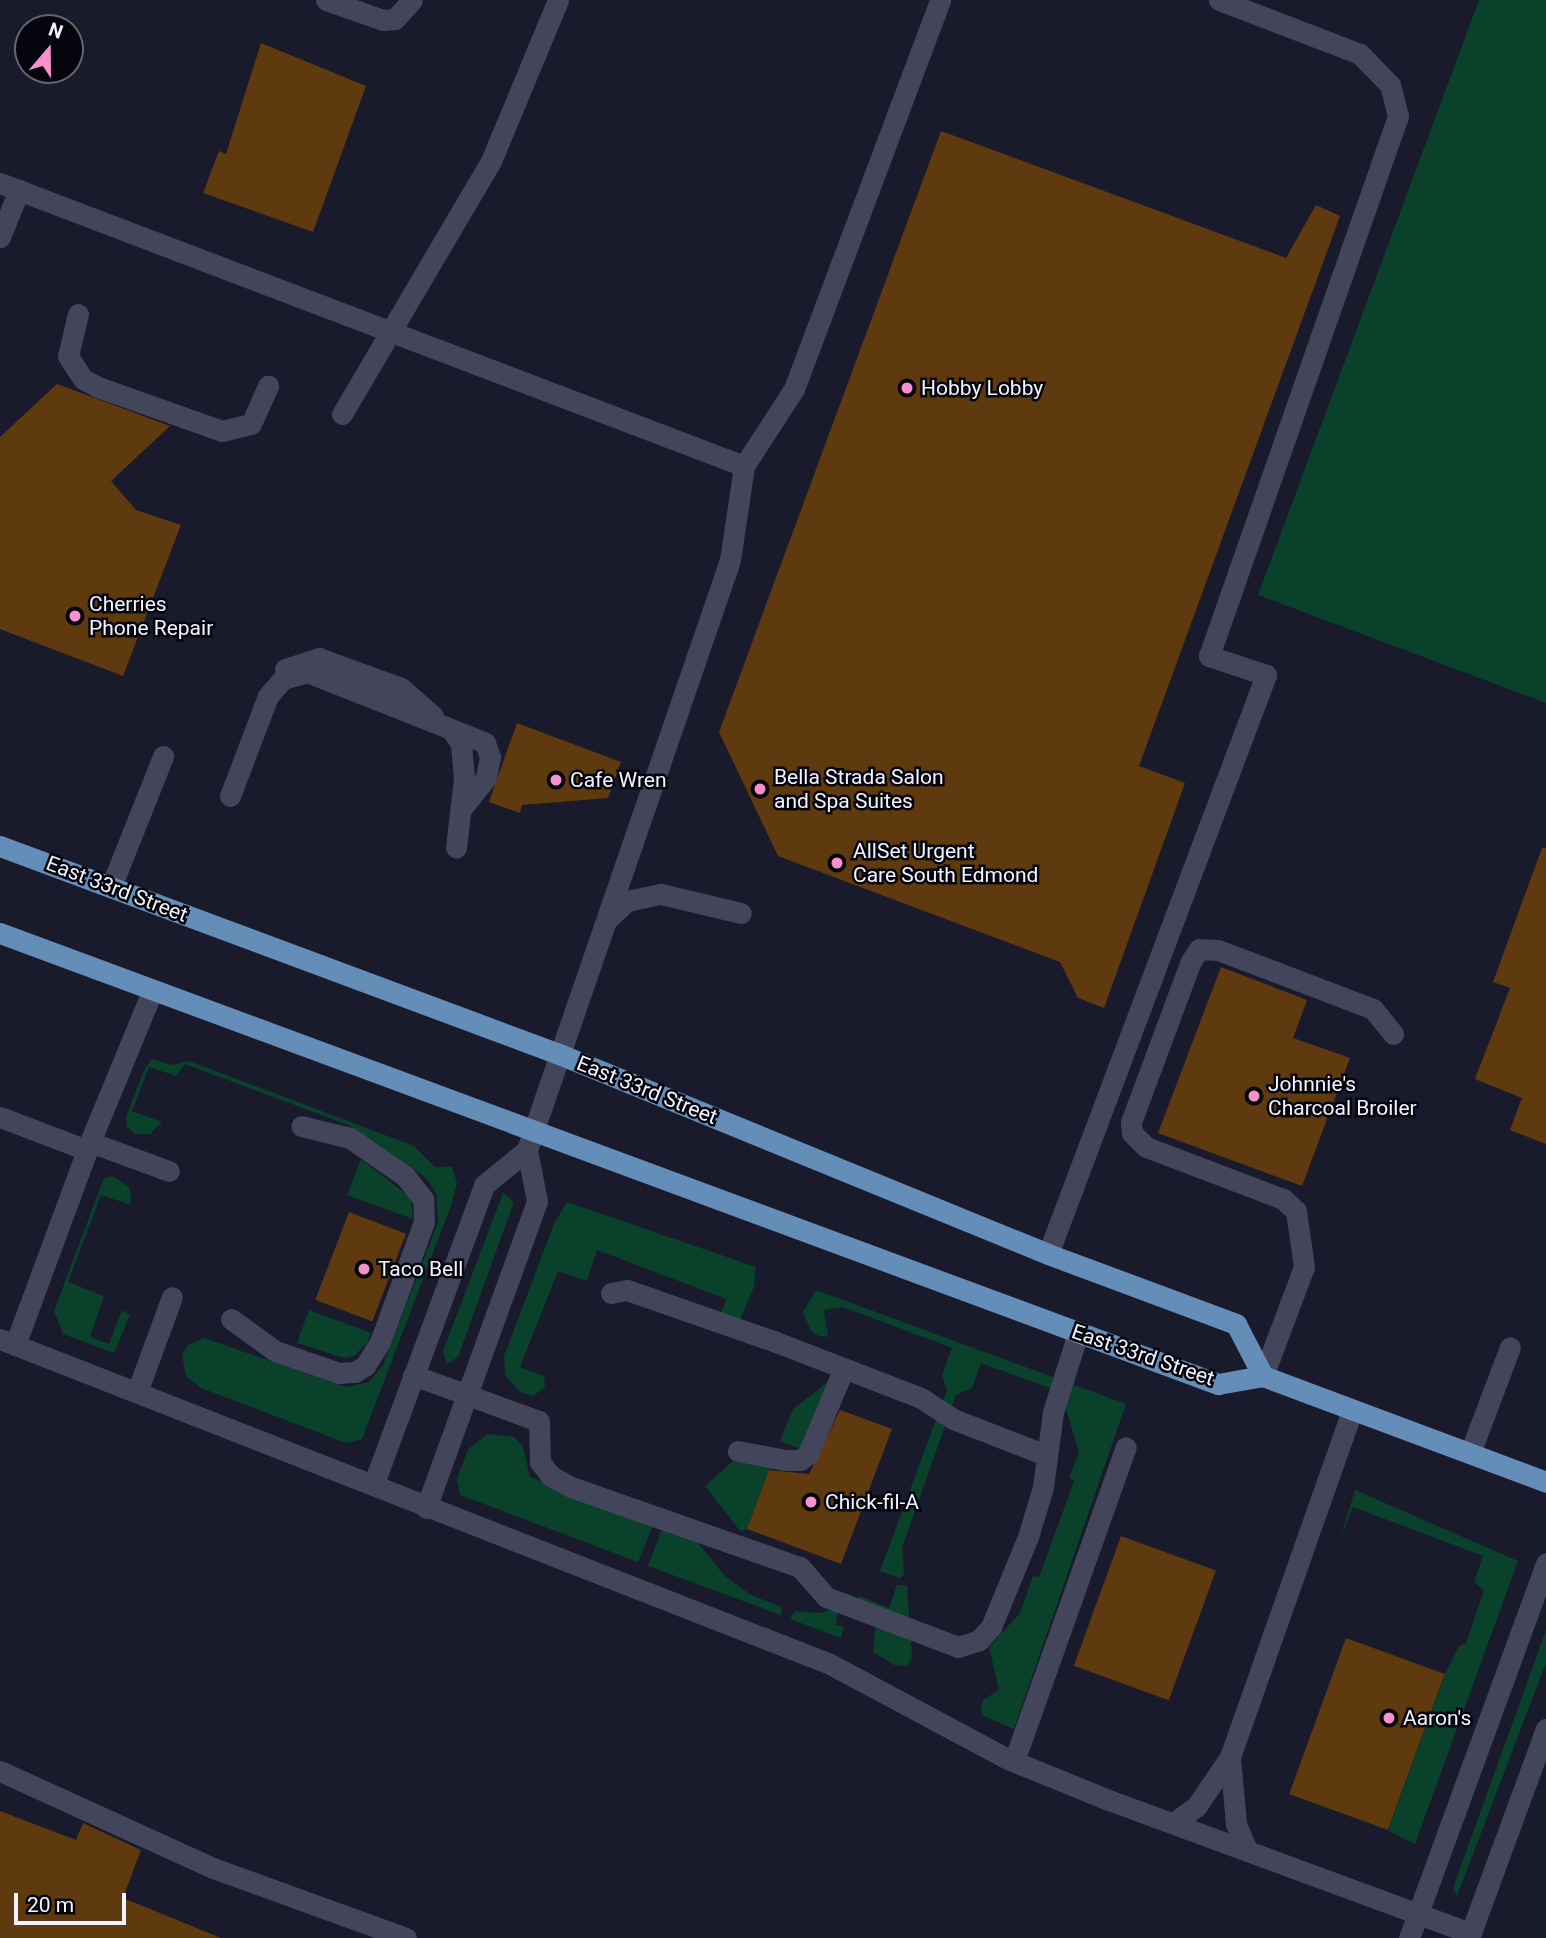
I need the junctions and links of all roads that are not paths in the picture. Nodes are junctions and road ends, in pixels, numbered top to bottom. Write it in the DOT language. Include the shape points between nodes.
graph roads {
  1 [pos="326,0"];
  2 [pos="412,0"];
  3 [pos="558,0"];
  4 [pos="940,0"];
  5 [pos="1219,0"];
  6 [pos="10,186"];
  7 [pos="0,237"];
  8 [pos="78,314"];
  9 [pos="388,333"];
  10 [pos="268,386"];
  11 [pos="342,414"];
  12 [pos="744,466"];
  13 [pos="163,756"];
  14 [pos="230,796"];
  15 [pos="0,846"];
  16 [pos="456,848"];
  17 [pos="111,887"];
  18 [pos="741,913"];
  19 [pos="606,921"];
  20 [pos="0,933"];
  21 [pos="153,989"];
  22 [pos="1393,1034"];
  23 [pos="559,1055"];
  24 [pos="0,1117"];
  25 [pos="301,1126"];
  26 [pos="531,1140"];
  27 [pos="88,1146"];
  28 [pos="169,1171"];
  29 [pos="1048,1254"];
  30 [pos="611,1293"];
  31 [pos="172,1297"];
  32 [pos="231,1319"];
  33 [pos="1078,1333"];
  34 [pos="7,1342"];
  35 [pos="1510,1347"];
  36 [pos="844,1368"];
  37 [pos="412,1375"];
  38 [pos="1263,1376"];
  39 [pos="137,1392"];
  40 [pos="467,1395"];
  41 [pos="1352,1409"];
  42 [pos="1126,1447"];
  43 [pos="738,1451"];
  44 [pos="1470,1453"];
  45 [pos="1045,1455"];
  46 [pos="1546,1482"];
  47 [pos="374,1483"];
  48 [pos="426,1508"];
  49 [pos="1546,1563"];
  50 [pos="1546,1729"];
  51 [pos="1230,1757"];
  52 [pos="1014,1761"];
  53 [pos="0,1770"];
  54 [pos="1173,1823"];
  55 [pos="1247,1850"];
  56 [pos="1419,1912"];
  57 [pos="1470,1935"];
  58 [pos="406,1938"];
  59 [pos="1409,1938"];
  1 -- 2 [label="lane" via="383,20 395,19"];
  3 -- 9 [label="lane" via="491,161 440,254"];
  4 -- 12 [label="lane" via="794,388"];
  5 -- 29 [label="lane" via="1360,54 1391,85 1398,116 1209,656 1266,675"];
  6 -- 7 [label="lane"];
  6 -- 9 [label="lane"];
  8 -- 10 [label="lane" via="68,356 83,379 98,387 206,426 233,431 251,424"];
  9 -- 11 [label="lane"];
  9 -- 12 [label="lane"];
  12 -- 19 [label="lane" via="730,560"];
  13 -- 17 [label="lane"];
  14 -- 16 [label="lane" via="268,696 283,679 307,673 444,725 461,744 462,808"];
  15 -- 17 [label="main road, East 33rd Street"];
  17 -- 23 [label="main road, East 33rd Street"];
  18 -- 19 [label="lane" via="661,894 642,895"];
  19 -- 23 [label="lane"];
  20 -- 21 [label="main road, East 33rd Street"];
  21 -- 26 [label="main road, East 33rd Street"];
  21 -- 27 [label="lane"];
  22 -- 38 [label="lane" via="1384,1019 1361,1003 1218,950 1199,949 1191,961 1131,1122 1132,1133 1146,1147 1283,1199 1296,1211 1304,1267"];
  23 -- 26 [label="lane"];
  23 -- 29 [label="main road, East 33rd Street"];
  24 -- 27 [label="lane"];
  25 -- 32 [label="lane" via="349,1138 405,1176 423,1199 424,1222 380,1342 365,1366 355,1372 339,1373 275,1351"];
  26 -- 33 [label="main road, East 33rd Street"];
  26 -- 37 [label="lane" via="484,1185"];
  26 -- 40 [label="lane" via="537,1201"];
  27 -- 28 [label="lane"];
  27 -- 34 [label="lane"];
  29 -- 38 [label="main road, East 33rd Street" via="1236,1324"];
  30 -- 36 [label="lane" via="627,1290"];
  31 -- 39 [label="lane"];
  33 -- 38 [label="main road, East 33rd Street" via="1218,1384"];
  33 -- 45 [label="lane" via="1053,1412"];
  34 -- 39 [label="lane"];
  35 -- 44 [label="lane"];
  36 -- 43 [label="lane" via="808,1454 800,1460 785,1460"];
  36 -- 45 [label="lane"];
  37 -- 40 [label="lane"];
  37 -- 47 [label="lane"];
  38 -- 41 [label="main road"];
  39 -- 47 [label="lane"];
  40 -- 45 [label="lane" via="538,1421 540,1462 551,1476 800,1567 826,1597 958,1647 979,1640 991,1627 1028,1537 1042,1487"];
  40 -- 48 [label="lane"];
  41 -- 44 [label="main road"];
  41 -- 51 [label="lane"];
  42 -- 52 [label="lane"];
  44 -- 46 [label="main road"];
  47 -- 48 [label="lane"];
  48 -- 52 [label="lane" via="830,1664"];
  49 -- 56 [label="lane"];
  50 -- 57 [label="lane"];
  51 -- 54 [label="lane" via="1196,1807"];
  51 -- 55 [label="lane" via="1236,1824"];
  52 -- 54 [label="lane"];
  53 -- 58 [label="lane" via="213,1868"];
  54 -- 55 [label="lane"];
  55 -- 56 [label="lane"];
  56 -- 57 [label="lane"];
  56 -- 59 [label="lane"];
}
